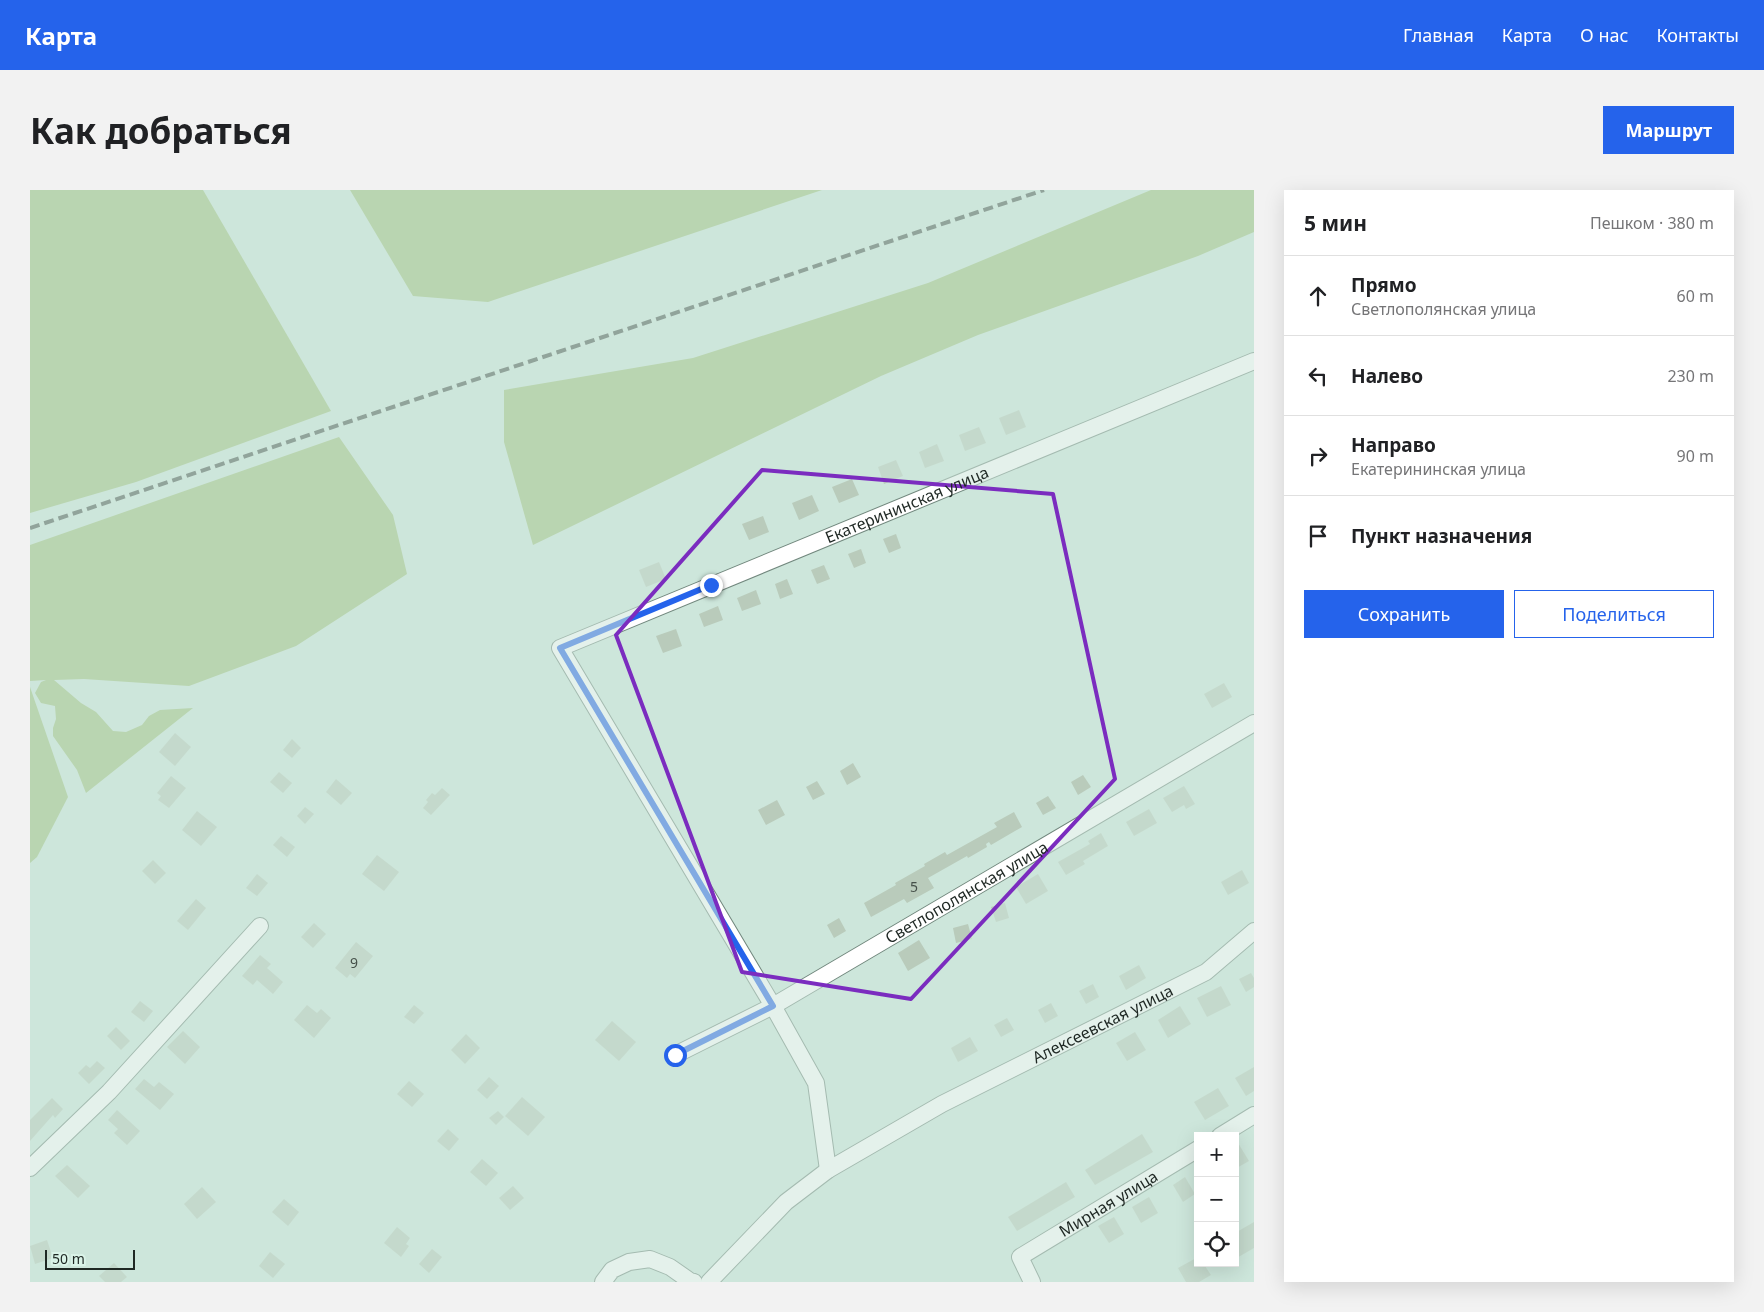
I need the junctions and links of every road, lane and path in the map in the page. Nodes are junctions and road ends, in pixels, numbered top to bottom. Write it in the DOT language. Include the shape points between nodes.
graph roads {
  1 [pos="1254,361"];
  2 [pos="1254,723"];
  3 [pos="260,926"];
  4 [pos="1254,931"];
  5 [pos="773,1006"];
  6 [pos="675,1055"];
  7 [pos="1254,1115"];
  8 [pos="1226,1132"];
  9 [pos="1194,1152"];
  10 [pos="30,1168"];
  11 [pos="828,1170"];
  12 [pos="608,1276"];
  13 [pos="694,1282"];
  14 [pos="709,1282"];
  15 [pos="1032,1282"];
  1 -- 5 [label="street, Екатерининская улица" via="560,648"];
  2 -- 5 [label="street, Светлополянская улица"];
  3 -- 10 [label="street" via="109,1092"];
  4 -- 11 [label="street, Алексеевская улица" via="1206,972 942,1104"];
  5 -- 6 [label="street, Светлополянская улица"];
  5 -- 11 [label="street" via="816,1083"];
  7 -- 8 [label="street"];
  9 -- 15 [label="street, Мирная улица" via="1020,1257"];
  11 -- 14 [label="street, Алексеевская улица" via="786,1202"];
  12 -- 13 [label="street" via="628,1262 650,1259"];
}
